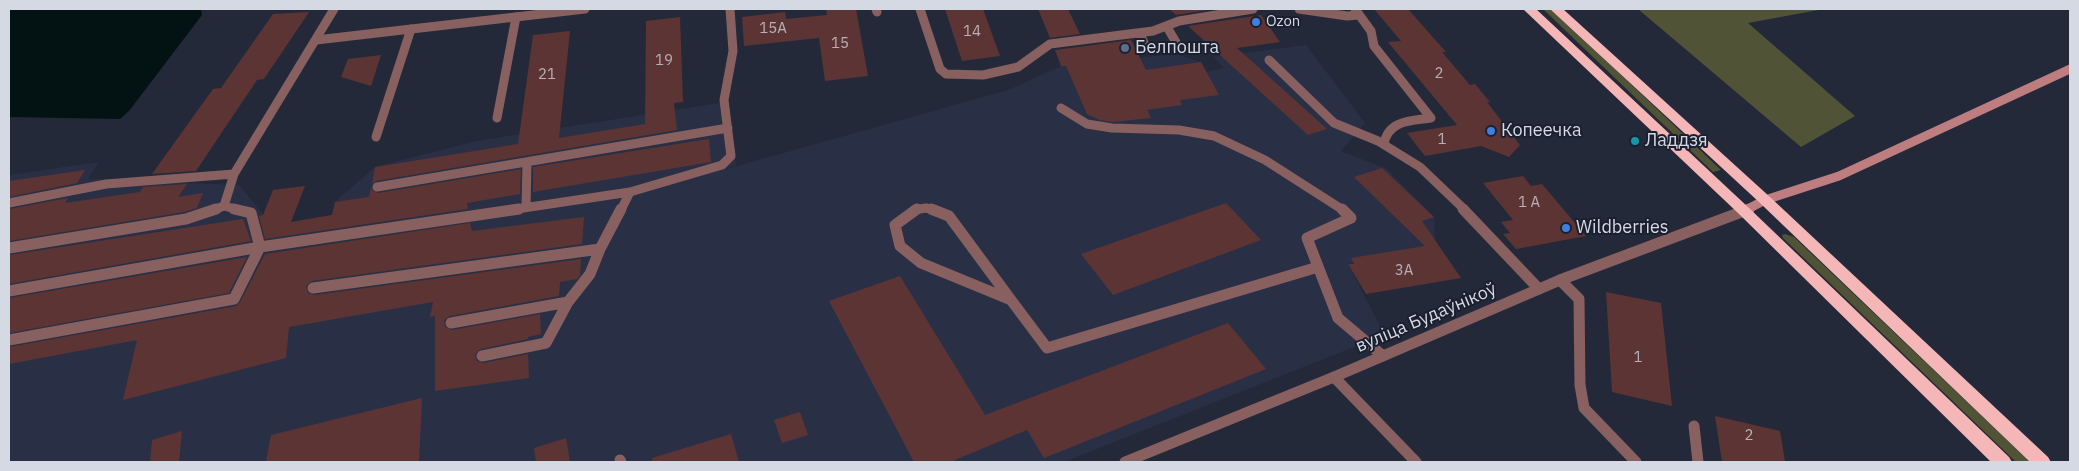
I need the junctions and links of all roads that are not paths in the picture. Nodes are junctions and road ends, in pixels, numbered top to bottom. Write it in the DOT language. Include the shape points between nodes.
graph roads {
  1 [pos="334,9"];
  2 [pos="585,9"];
  3 [pos="730,9"];
  4 [pos="920,9"];
  5 [pos="1253,9"];
  6 [pos="1299,9"];
  7 [pos="1529,9"];
  8 [pos="1556,9"];
  9 [pos="561,10"];
  10 [pos="1357,12"];
  11 [pos="516,17"];
  12 [pos="1167,27"];
  13 [pos="411,29"];
  14 [pos="1139,33"];
  15 [pos="316,40"];
  16 [pos="1177,44"];
  17 [pos="1147,48"];
  18 [pos="1269,60"];
  19 [pos="2070,70"];
  20 [pos="1061,108"];
  21 [pos="497,118"];
  22 [pos="728,128"];
  23 [pos="376,137"];
  24 [pos="1384,144"];
  25 [pos="527,162"];
  26 [pos="234,174"];
  27 [pos="377,187"];
  28 [pos="630,192"];
  29 [pos="1765,200"];
  30 [pos="9,203"];
  31 [pos="224,206"];
  32 [pos="526,207"];
  33 [pos="1744,211"];
  34 [pos="260,247"];
  35 [pos="9,248"];
  36 [pos="600,249"];
  37 [pos="1318,267"];
  38 [pos="1560,280"];
  39 [pos="313,288"];
  40 [pos="1539,289"];
  41 [pos="9,290"];
  42 [pos="1012,300"];
  43 [pos="568,302"];
  44 [pos="451,323"];
  45 [pos="9,340"];
  46 [pos="482,356"];
  47 [pos="1383,356"];
  48 [pos="1334,377"];
  49 [pos="1694,426"];
  50 [pos="1125,462"];
  51 [pos="1416,462"];
  52 [pos="1636,462"];
  53 [pos="1698,462"];
  54 [pos="2003,462"];
  55 [pos="2042,462"];
  1 -- 15 [label="street"];
  2 -- 9 [label="street"];
  3 -- 22 [label="street" via="733,51 724,100"];
  4 -- 14 [label="street" via="940,69 955,75 983,75 1018,67 1050,44"];
  5 -- 12 [label="street" via="1179,21"];
  6 -- 10 [label="street" via="1347,16"];
  7 -- 33 [label="highway"];
  8 -- 29 [label="highway"];
  9 -- 11 [label="street"];
  10 -- 24 [label="street" via="1371,31 1374,46 1431,118 1392,126 1386,131"];
  11 -- 13 [label="street"];
  11 -- 21 [label="street"];
  12 -- 14 [label="street"];
  12 -- 16 [label="street"];
  13 -- 15 [label="street"];
  13 -- 23 [label="street"];
  14 -- 17 [label="street"];
  15 -- 26 [label="street"];
  18 -- 24 [label="street" via="1334,123"];
  19 -- 29 [label="street" via="1839,176"];
  20 -- 37 [label="street" via="1087,124 1180,130 1214,136 1265,160 1338,205 1351,218 1307,238"];
  22 -- 25 [label="street"];
  22 -- 28 [label="street" via="731,156 722,164"];
  24 -- 40 [label="street" via="1420,167 1440,185"];
  25 -- 27 [label="street"];
  25 -- 32 [label="street"];
  26 -- 30 [label="street" via="106,184"];
  26 -- 31 [label="street"];
  28 -- 32 [label="street"];
  28 -- 36 [label="street"];
  29 -- 33 [label="street"];
  29 -- 55 [label="highway"];
  31 -- 34 [label="street" via="251,214"];
  31 -- 35 [label="street" via="186,218"];
  32 -- 34 [label="street"];
  33 -- 38 [label="street, вуліца Будаўнікоў"];
  33 -- 54 [label="highway"];
  34 -- 41 [label="street"];
  34 -- 45 [label="street" via="234,299"];
  36 -- 39 [label="street"];
  36 -- 43 [label="street" via="590,274"];
  37 -- 42 [label="street" via="1047,348"];
  37 -- 47 [label="street" via="1338,318"];
  38 -- 40 [label="street, вуліца Будаўнікоў"];
  38 -- 52 [label="street" via="1579,299 1580,385 1584,408"];
  40 -- 47 [label="street, вуліца Будаўнікоў"];
  42 -- 42 [label="street" via="949,216 930,207 910,210 895,225 900,246 921,262"];
  43 -- 44 [label="street"];
  43 -- 46 [label="street" via="546,343"];
  47 -- 48 [label="street, вуліца Будаўнікоў"];
  48 -- 50 [label="street, вуліца Будаўнікоў"];
  48 -- 51 [label="street"];
  49 -- 53 [label="street"];
}
